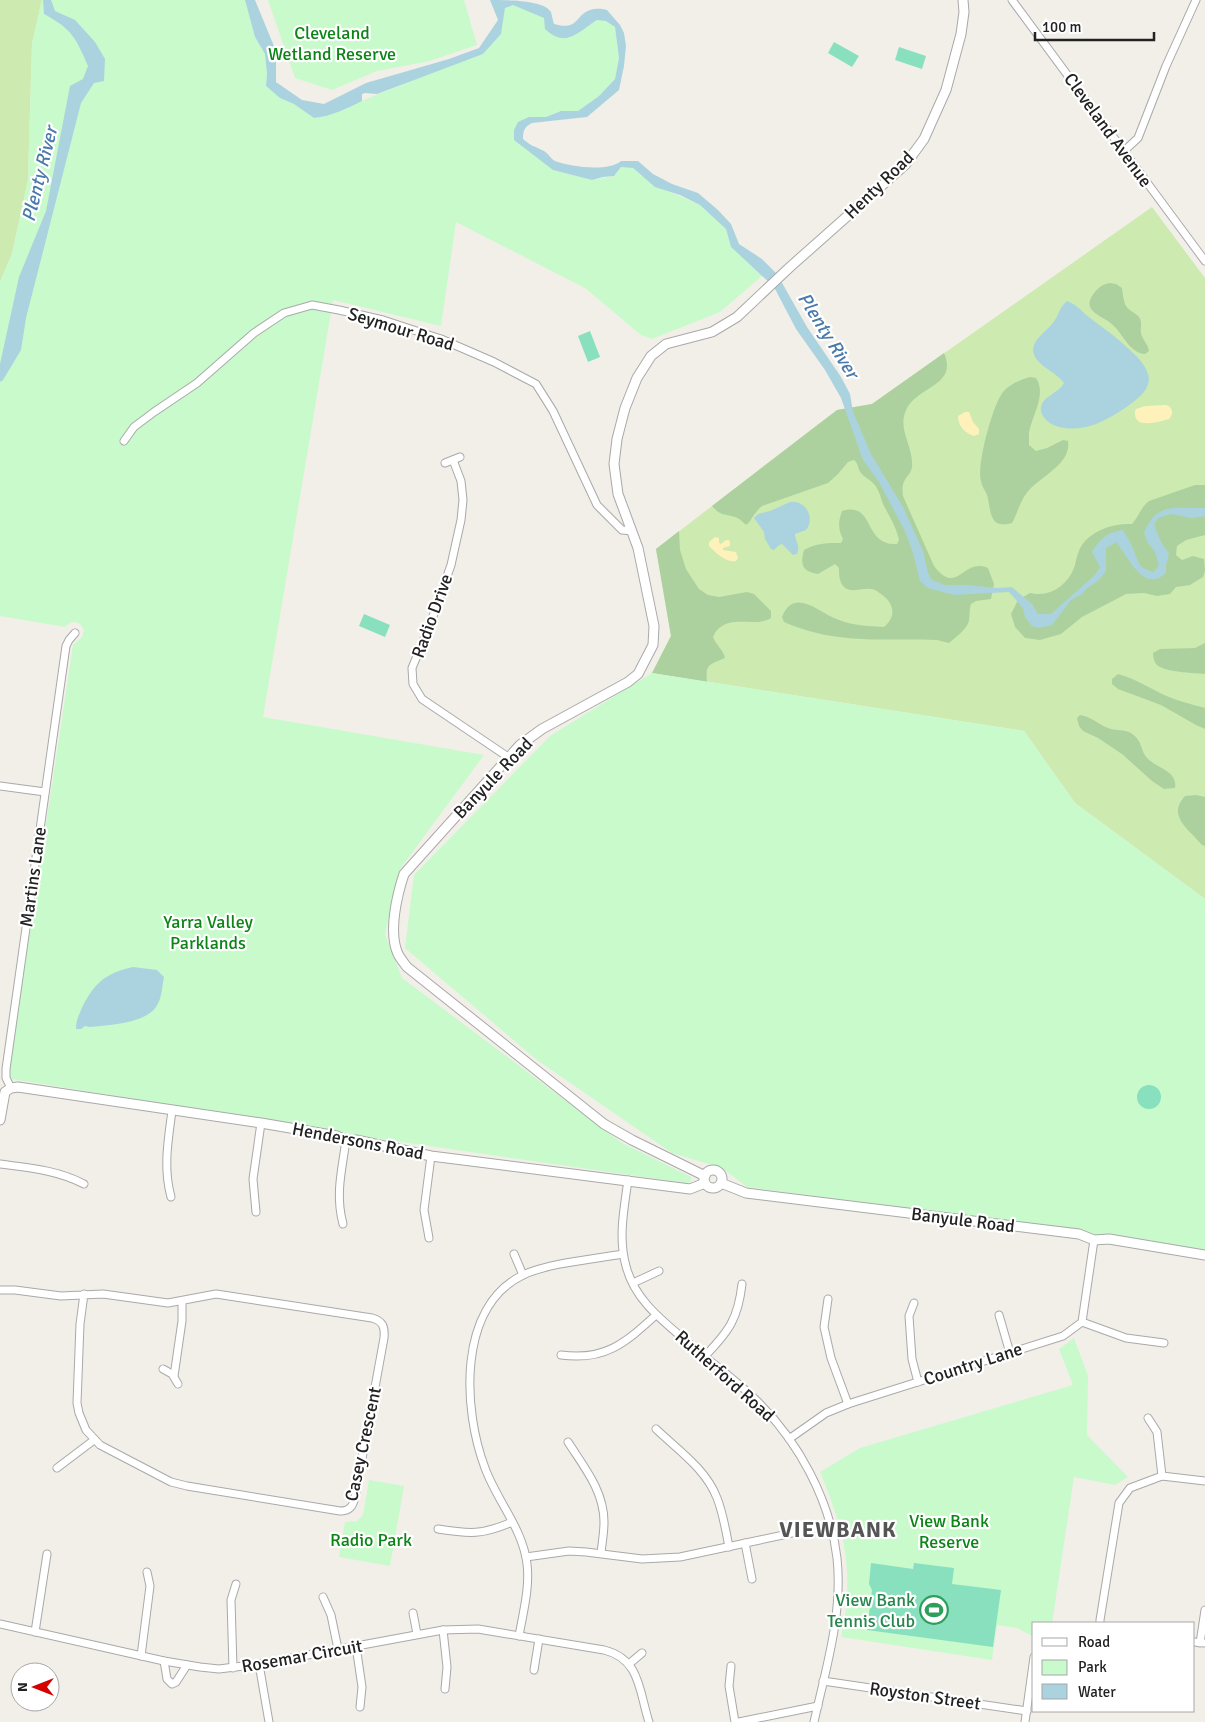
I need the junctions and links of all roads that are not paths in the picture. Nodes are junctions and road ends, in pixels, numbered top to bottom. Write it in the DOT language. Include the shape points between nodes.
graph roads {
  1 [pos="963,0"];
  2 [pos="1012,0"];
  3 [pos="1196,0"];
  4 [pos="1123,152"];
  5 [pos="1205,260"];
  6 [pos="790,267"];
  7 [pos="124,441"];
  8 [pos="445,463"];
  9 [pos="632,531"];
  10 [pos="75,633"];
  11 [pos="508,757"];
  12 [pos="0,786"];
  13 [pos="45,792"];
  14 [pos="11,1088"];
  15 [pos="172,1111"];
  16 [pos="0,1120"];
  17 [pos="261,1123"];
  18 [pos="346,1140"];
  19 [pos="431,1156"];
  20 [pos="0,1164"];
  21 [pos="705,1179"];
  22 [pos="628,1180"];
  23 [pos="721,1183"];
  24 [pos="84,1184"];
  25 [pos="171,1197"];
  26 [pos="256,1212"];
  27 [pos="344,1224"];
  28 [pos="429,1238"];
  29 [pos="1094,1240"];
  30 [pos="514,1254"];
  31 [pos="623,1254"];
  32 [pos="1205,1255"];
  33 [pos="659,1271"];
  34 [pos="523,1275"];
  35 [pos="633,1283"];
  36 [pos="742,1284"];
  37 [pos="0,1286"];
  38 [pos="0,1290"];
  39 [pos="15,1290"];
  40 [pos="81,1294"];
  41 [pos="828,1298"];
  42 [pos="182,1302"];
  43 [pos="914,1303"];
  44 [pos="656,1315"];
  45 [pos="999,1316"];
  46 [pos="1082,1322"];
  47 [pos="1164,1343"];
  48 [pos="1010,1353"];
  49 [pos="561,1355"];
  50 [pos="705,1356"];
  51 [pos="163,1369"];
  52 [pos="174,1376"];
  53 [pos="918,1382"];
  54 [pos="178,1384"];
  55 [pos="848,1404"];
  56 [pos="1148,1418"];
  57 [pos="656,1430"];
  58 [pos="789,1439"];
  59 [pos="94,1440"];
  60 [pos="568,1442"];
  61 [pos="57,1468"];
  62 [pos="1162,1476"];
  63 [pos="1205,1481"];
  64 [pos="512,1522"];
  65 [pos="830,1525"];
  66 [pos="438,1529"];
  67 [pos="745,1543"];
  68 [pos="729,1547"];
  69 [pos="600,1553"];
  70 [pos="47,1554"];
  71 [pos="526,1557"];
  72 [pos="147,1572"];
  73 [pos="752,1579"];
  74 [pos="236,1584"];
  75 [pos="323,1597"];
  76 [pos="1205,1610"];
  77 [pos="413,1613"];
  78 [pos="1100,1622"];
  79 [pos="0,1624"];
  80 [pos="443,1630"];
  81 [pos="35,1632"];
  82 [pos="417,1634"];
  83 [pos="519,1636"];
  84 [pos="539,1639"];
  85 [pos="1200,1643"];
  86 [pos="356,1646"];
  87 [pos="338,1649"];
  88 [pos="642,1653"];
  89 [pos="141,1656"];
  90 [pos="164,1661"];
  91 [pos="259,1664"];
  92 [pos="629,1664"];
  93 [pos="187,1665"];
  94 [pos="731,1666"];
  95 [pos="232,1668"];
  96 [pos="534,1670"];
  97 [pos="1032,1673"];
  98 [pos="823,1681"];
  99 [pos="445,1689"];
  100 [pos="818,1706"];
  101 [pos="360,1707"];
  102 [pos="1027,1711"];
  103 [pos="269,1722"];
  104 [pos="648,1722"];
  105 [pos="734,1722"];
  106 [pos="739,1722"];
  107 [pos="814,1722"];
  108 [pos="1025,1722"];
  1 -- 6 [label="street, Henty Road" via="961,34 952,70 924,139 905,165"];
  2 -- 4 [label="street, Cleveland Avenue"];
  3 -- 4 [label="street" via="1138,138"];
  4 -- 5 [label="street, Cleveland Avenue"];
  6 -- 9 [label="street, Banyule Road" via="737,317 712,332 666,344 651,356 637,378 625,408 614,464 618,494"];
  7 -- 9 [label="street, Seymour Road" via="134,427 197,383 254,333 284,313 312,305 383,320 441,339 536,384 553,411 597,505 622,530"];
  8 -- 11 [label="street, Radio Drive" via="456,458 463,500 461,520 451,564 412,668 413,684 422,700"];
  9 -- 11 [label="street, Banyule Road" via="654,626 653,645 638,674 542,730"];
  10 -- 13 [label="street, Martins Lane" via="66,646"];
  11 -- 21 [label="street, Banyule Road" via="404,874 397,896 394,936 398,953 407,967 604,1124"];
  12 -- 13 [label="street"];
  13 -- 14 [label="street, Martins Lane" via="6,1069"];
  14 -- 15 [label="street, Hendersons Road"];
  14 -- 16 [label="street" via="3,1096"];
  15 -- 17 [label="street, Hendersons Road"];
  15 -- 25 [label="street" via="166,1166"];
  17 -- 18 [label="street, Hendersons Road"];
  17 -- 26 [label="street" via="253,1178"];
  18 -- 19 [label="street, Hendersons Road"];
  18 -- 27 [label="street" via="338,1188"];
  19 -- 22 [label="street, Hendersons Road"];
  19 -- 28 [label="street" via="424,1210"];
  20 -- 24 [label="street" via="53,1172"];
  21 -- 22 [label="street, Hendersons Road" via="690,1189"];
  21 -- 23 [label="street" via="709,1187 714,1188"];
  21 -- 23 [label="street" via="709,1171 718,1172"];
  22 -- 31 [label="street, Rutherford Road" via="622,1227"];
  23 -- 29 [label="street, Banyule Road" via="746,1193 1078,1234"];
  29 -- 32 [label="street, Banyule Road" via="1109,1239"];
  29 -- 46 [label="street"];
  30 -- 34 [label="street"];
  31 -- 34 [label="street"];
  31 -- 35 [label="street, Rutherford Road"];
  33 -- 35 [label="street"];
  34 -- 64 [label="street" via="504,1288 486,1310 475,1338 471,1368 472,1409 478,1448"];
  35 -- 44 [label="street, Rutherford Road"];
  36 -- 50 [label="street" via="734,1320"];
  37 -- 39 [label="street, Casey Crescent"];
  38 -- 39 [label="street, Casey Crescent"];
  39 -- 40 [label="street, Casey Crescent" via="48,1295"];
  40 -- 42 [label="street, Casey Crescent" via="162,1303"];
  40 -- 59 [label="street, Casey Crescent" via="77,1403 82,1422"];
  41 -- 55 [label="street" via="824,1326 831,1358"];
  42 -- 52 [label="street"];
  42 -- 59 [label="street, Casey Crescent" via="222,1295 372,1318 382,1324 384,1338 352,1506 340,1511 180,1484 112,1453"];
  43 -- 53 [label="street" via="909,1316 912,1358"];
  44 -- 49 [label="street" via="613,1349 593,1355"];
  44 -- 50 [label="street, Rutherford Road"];
  45 -- 48 [label="street"];
  46 -- 47 [label="street" via="1120,1337"];
  46 -- 48 [label="street, Country Lane" via="1063,1336"];
  48 -- 53 [label="street, Country Lane"];
  50 -- 58 [label="street, Rutherford Road" via="756,1400"];
  51 -- 52 [label="street"];
  52 -- 54 [label="street"];
  53 -- 55 [label="street, Country Lane"];
  55 -- 58 [label="street, Country Lane" via="826,1413"];
  56 -- 62 [label="street" via="1157,1432"];
  57 -- 68 [label="street" via="697,1468 712,1488 720,1506"];
  58 -- 65 [label="street, Rutherford Road" via="812,1477"];
  59 -- 61 [label="street"];
  60 -- 69 [label="street" via="600,1497 604,1525"];
  62 -- 63 [label="street"];
  62 -- 78 [label="street" via="1130,1488 1119,1503"];
  64 -- 66 [label="street" via="493,1530 473,1533"];
  64 -- 71 [label="street"];
  65 -- 67 [label="street"];
  65 -- 98 [label="street, Rutherford Road" via="837,1556 839,1591"];
  67 -- 68 [label="street"];
  67 -- 73 [label="street"];
  68 -- 69 [label="street" via="659,1559"];
  69 -- 71 [label="street" via="569,1551"];
  70 -- 81 [label="street"];
  71 -- 83 [label="street" via="527,1582"];
  72 -- 89 [label="street" via="150,1586"];
  74 -- 95 [label="street" via="231,1600"];
  75 -- 87 [label="street" via="331,1615"];
  76 -- 85 [label="street"];
  77 -- 82 [label="street"];
  79 -- 81 [label="street, Rosemar Circuit"];
  80 -- 82 [label="street, Rosemar Circuit"];
  80 -- 83 [label="street, Rosemar Circuit" via="478,1629"];
  80 -- 99 [label="street" via="448,1667"];
  81 -- 89 [label="street, Rosemar Circuit"];
  82 -- 86 [label="street, Rosemar Circuit"];
  83 -- 84 [label="street, Rosemar Circuit"];
  84 -- 92 [label="street, Rosemar Circuit" via="610,1652"];
  84 -- 96 [label="street"];
  86 -- 87 [label="street, Rosemar Circuit"];
  86 -- 101 [label="street" via="362,1688"];
  87 -- 91 [label="street, Rosemar Circuit"];
  88 -- 92 [label="street"];
  89 -- 90 [label="street, Rosemar Circuit"];
  90 -- 93 [label="street, Rosemar Circuit"];
  90 -- 93 [label="street" via="167,1679 172,1684"];
  91 -- 95 [label="street, Rosemar Circuit"];
  91 -- 103 [label="street"];
  92 -- 104 [label="street" via="639,1683"];
  93 -- 95 [label="street, Rosemar Circuit"];
  94 -- 105 [label="street" via="729,1686"];
  97 -- 102 [label="street"];
  98 -- 100 [label="street, Rutherford Road"];
  98 -- 102 [label="street, Royston Street"];
  100 -- 106 [label="street"];
  100 -- 107 [label="street, Rutherford Road"];
  102 -- 108 [label="street"];
}
